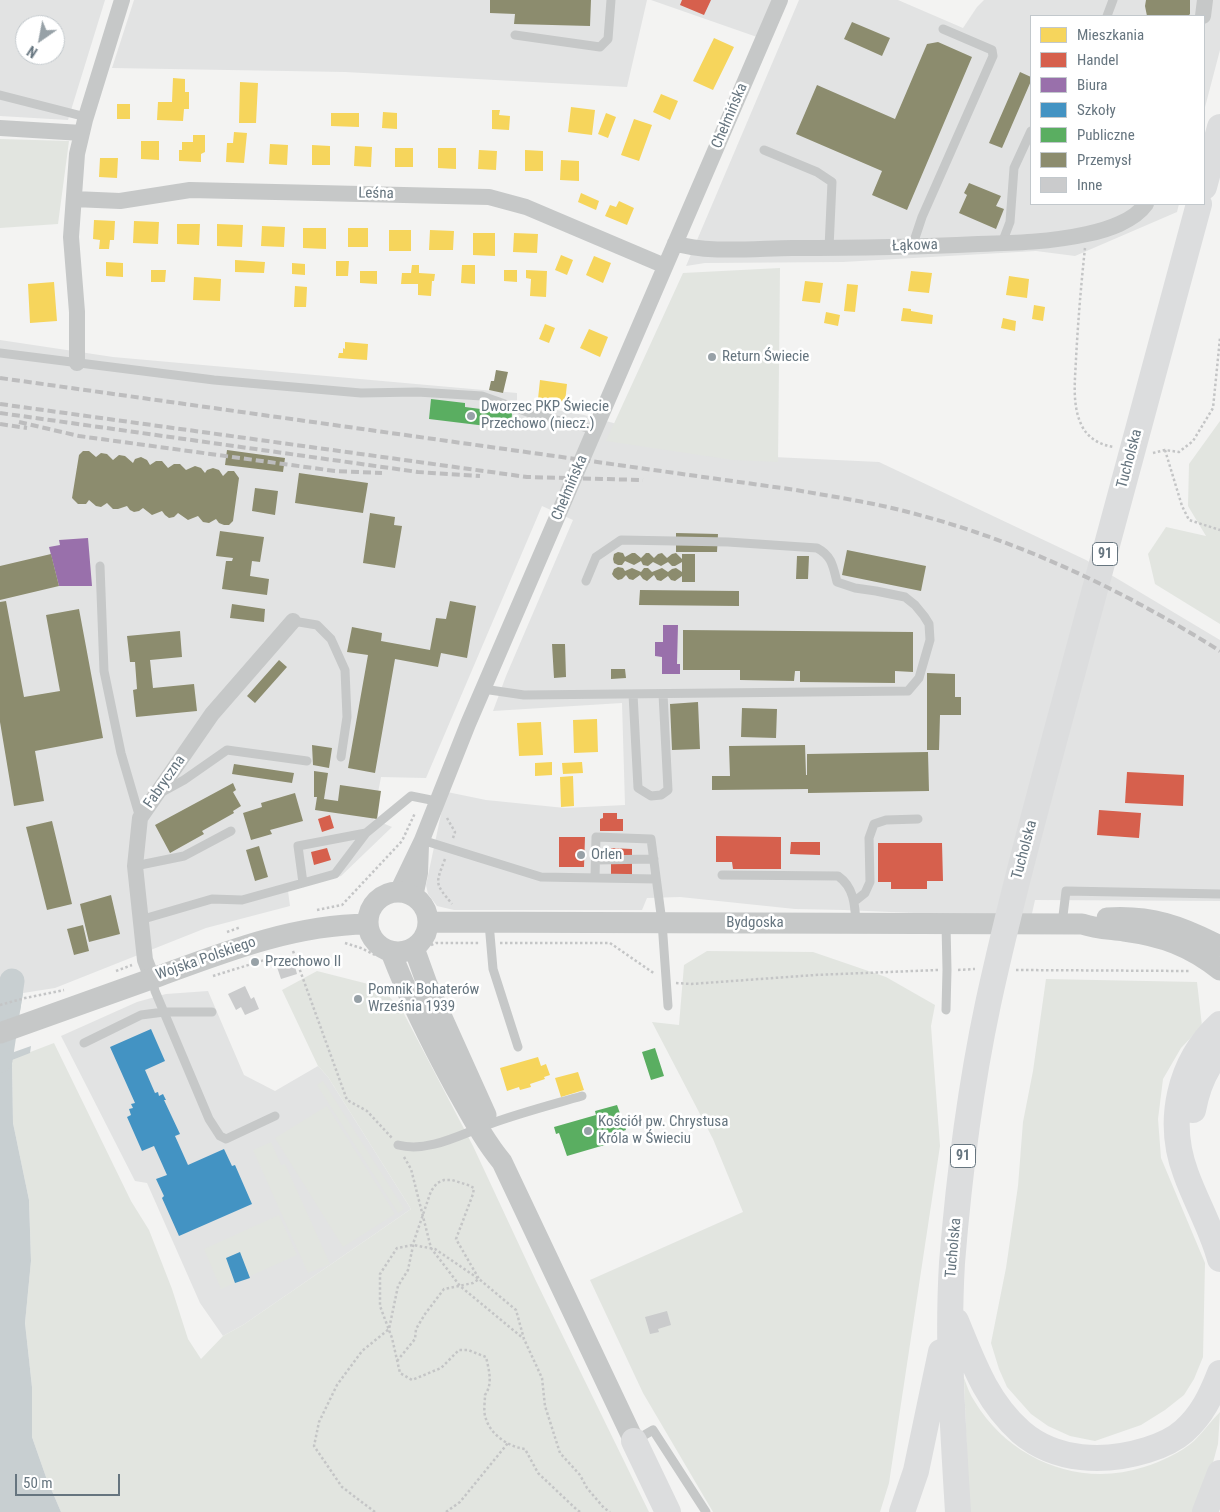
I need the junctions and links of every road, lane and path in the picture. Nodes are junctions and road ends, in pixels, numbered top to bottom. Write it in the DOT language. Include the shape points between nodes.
graph roads {
  1 [pos="122,0"];
  2 [pos="611,0"];
  3 [pos="780,0"];
  4 [pos="1114,0"];
  5 [pos="1205,0"];
  6 [pos="1107,15"];
  7 [pos="1203,15"];
  8 [pos="943,29"];
  9 [pos="515,34"];
  10 [pos="0,95"];
  11 [pos="84,125"];
  12 [pos="1220,127"];
  13 [pos="0,128"];
  14 [pos="1030,133"];
  15 [pos="764,150"];
  16 [pos="1205,183"];
  17 [pos="74,199"];
  18 [pos="1145,205"];
  19 [pos="1199,205"];
  20 [pos="1087,234"];
  21 [pos="676,243"];
  22 [pos="1002,243"];
  23 [pos="912,247"];
  24 [pos="829,248"];
  25 [pos="666,266"];
  26 [pos="1220,338"];
  27 [pos="0,353"];
  28 [pos="77,363"];
  29 [pos="595,430"];
  30 [pos="1120,448"];
  31 [pos="1166,450"];
  32 [pos="1150,454"];
  33 [pos="1220,530"];
  34 [pos="100,566"];
  35 [pos="586,581"];
  36 [pos="293,621"];
  37 [pos="483,689"];
  38 [pos="633,694"];
  39 [pos="663,694"];
  40 [pos="341,757"];
  41 [pos="306,761"];
  42 [pos="156,796"];
  43 [pos="434,804"];
  44 [pos="140,818"];
  45 [pos="918,819"];
  46 [pos="231,830"];
  47 [pos="366,833"];
  48 [pos="422,840"];
  49 [pos="449,848"];
  50 [pos="654,859"];
  51 [pos="596,860"];
  52 [pos="134,866"];
  53 [pos="722,875"];
  54 [pos="595,878"];
  55 [pos="656,879"];
  56 [pos="303,883"];
  57 [pos="406,894"];
  58 [pos="1220,894"];
  59 [pos="855,901"];
  60 [pos="452,904"];
  61 [pos="315,910"];
  62 [pos="140,920"];
  63 [pos="428,922"];
  64 [pos="662,922"];
  65 [pos="856,923"];
  66 [pos="367,924"];
  67 [pos="946,924"];
  68 [pos="1072,924"];
  69 [pos="242,927"];
  70 [pos="224,933"];
  71 [pos="289,933"];
  72 [pos="489,933"];
  73 [pos="1220,946"];
  74 [pos="422,948"];
  75 [pos="391,952"];
  76 [pos="148,969"];
  77 [pos="979,969"];
  78 [pos="947,970"];
  79 [pos="1011,970"];
  80 [pos="1184,970"];
  81 [pos="1220,970"];
  82 [pos="112,973"];
  83 [pos="665,978"];
  84 [pos="72,988"];
  85 [pos="0,1005"];
  86 [pos="668,1006"];
  87 [pos="946,1010"];
  88 [pos="164,1012"];
  89 [pos="212,1012"];
  90 [pos="1220,1024"];
  91 [pos="0,1033"];
  92 [pos="84,1044"];
  93 [pos="518,1047"];
  94 [pos="1220,1052"];
  95 [pos="582,1096"];
  96 [pos="276,1116"];
  97 [pos="484,1126"];
  98 [pos="398,1145"];
  99 [pos="423,1215"];
  100 [pos="1220,1220"];
  101 [pos="413,1245"];
  102 [pos="431,1248"];
  103 [pos="1220,1259"];
  104 [pos="479,1280"];
  105 [pos="460,1286"];
  106 [pos="950,1307"];
  107 [pos="389,1329"];
  108 [pos="524,1339"];
  109 [pos="397,1361"];
  110 [pos="1220,1373"];
  111 [pos="634,1441"];
  112 [pos="508,1443"];
  113 [pos="1220,1473"];
  114 [pos="374,1512"];
  115 [pos="446,1512"];
  116 [pos="580,1512"];
  117 [pos="610,1512"];
  118 [pos="668,1512"];
  119 [pos="706,1512"];
  120 [pos="902,1512"];
  121 [pos="958,1512"];
  122 [pos="1205,1512"];
  1 -- 11 [label="street"];
  2 -- 9 [label="lane" via="608,39 600,46"];
  3 -- 21 [label="street, Chełmińska"];
  4 -- 6 [label="lane"];
  5 -- 7 [label="street"];
  8 -- 23 [label="lane" via="992,50 993,56 922,217"];
  10 -- 11 [label="lane"];
  11 -- 13 [label="street"];
  11 -- 17 [label="street" via="77,154"];
  12 -- 16 [label="main road"];
  14 -- 22 [label="lane" via="1014,168 1010,222"];
  15 -- 24 [label="lane" via="817,172 832,182"];
  17 -- 25 [label="street, Leśna" via="120,201 190,190 489,197 526,207"];
  17 -- 28 [label="street" via="71,237"];
  18 -- 20 [label="street, Łąkowa" via="1121,223"];
  19 -- 106 [label="main road, Tucholska / 91" via="1015,890 988,1006 964,1149"];
  20 -- 22 [label="street, Łąkowa" via="1038,242"];
  20 -- 30 [label="path" via="1078,318 1076,411 1090,438 1105,446"];
  21 -- 24 [label="street, Łąkowa" via="705,248"];
  21 -- 25 [label="street, Chełmińska"];
  22 -- 23 [label="street, Łąkowa"];
  23 -- 24 [label="street, Łąkowa"];
  25 -- 29 [label="street, Chełmińska"];
  26 -- 31 [label="path" via="1212,408 1193,441 1179,452"];
  27 -- 28 [label="lane"];
  28 -- 29 [label="lane" via="214,380 361,393 482,396"];
  29 -- 37 [label="street, Chełmińska"];
  31 -- 32 [label="path"];
  31 -- 33 [label="path" via="1189,520"];
  34 -- 44 [label="lane" via="104,670"];
  35 -- 39 [label="lane" via="596,557 621,540 817,548 832,560 837,582 905,597 929,624 930,640 919,678 908,691"];
  36 -- 40 [label="lane" via="317,625 331,639 345,670 347,717"];
  36 -- 42 [label="street, Fabryczna" via="212,714"];
  37 -- 38 [label="lane" via="524,695"];
  37 -- 43 [label="street, Chełmińska"];
  38 -- 39 [label="lane"];
  38 -- 39 [label="lane" via="638,788 651,796 668,790"];
  41 -- 42 [label="lane" via="227,750"];
  42 -- 44 [label="street, Fabryczna"];
  43 -- 47 [label="lane" via="411,796"];
  43 -- 48 [label="street, Chełmińska"];
  43 -- 49 [label="path" via="455,832"];
  43 -- 61 [label="path" via="342,905"];
  44 -- 52 [label="street, Fabryczna"];
  45 -- 59 [label="lane" via="886,820 874,824 869,838 870,882 865,893"];
  46 -- 52 [label="lane" via="184,856"];
  47 -- 56 [label="lane" via="334,874"];
  47 -- 56 [label="lane" via="298,846"];
  48 -- 49 [label="lane"];
  48 -- 57 [label="street, Chełmińska" via="420,873"];
  49 -- 54 [label="lane" via="541,877"];
  49 -- 60 [label="path" via="437,878 438,886"];
  50 -- 51 [label="lane"];
  50 -- 51 [label="lane" via="652,839 596,837"];
  50 -- 55 [label="lane"];
  51 -- 54 [label="lane"];
  52 -- 62 [label="street, Fabryczna"];
  53 -- 59 [label="lane" via="838,876 846,881"];
  54 -- 55 [label="lane"];
  55 -- 64 [label="lane"];
  56 -- 62 [label="lane" via="242,900 212,899"];
  57 -- 63 [label="street" via="422,904"];
  57 -- 66 [label="street" via="387,893 379,898 372,905"];
  58 -- 68 [label="lane" via="1066,891"];
  59 -- 65 [label="lane"];
  62 -- 76 [label="street, Fabryczna"];
  63 -- 72 [label="street, Bydgoska"];
  63 -- 74 [label="street"];
  64 -- 65 [label="street, Bydgoska"];
  64 -- 72 [label="street, Bydgoska"];
  64 -- 83 [label="lane"];
  65 -- 67 [label="street, Bydgoska"];
  66 -- 71 [label="street, Wojska Polskiego" via="342,924"];
  66 -- 75 [label="street" via="375,942"];
  67 -- 68 [label="street, Bydgoska"];
  67 -- 78 [label="lane"];
  68 -- 73 [label="street, Bydgoska" via="1122,917 1150,919 1180,927"];
  68 -- 81 [label="street, Bydgoska" via="1164,938 1185,946"];
  69 -- 70 [label="path"];
  71 -- 76 [label="street, Wojska Polskiego"];
  71 -- 98 [label="path" via="347,1100 367,1111"];
  72 -- 74 [label="path"];
  72 -- 83 [label="path" via="610,943"];
  72 -- 93 [label="lane" via="493,969"];
  74 -- 75 [label="street"];
  74 -- 97 [label="street" via="427,984"];
  75 -- 97 [label="street" via="436,1052"];
  76 -- 82 [label="path"];
  76 -- 88 [label="lane"];
  76 -- 91 [label="street, Wojska Polskiego" via="49,1016"];
  77 -- 78 [label="path"];
  78 -- 83 [label="path" via="691,984"];
  78 -- 87 [label="lane"];
  79 -- 80 [label="path"];
  83 -- 86 [label="lane"];
  84 -- 85 [label="path"];
  88 -- 89 [label="lane"];
  88 -- 92 [label="lane" via="141,1015"];
  88 -- 96 [label="lane" via="209,1119 220,1136 226,1139"];
  90 -- 103 [label="main road" via="1201,1044 1187,1067 1177,1112 1185,1172"];
  94 -- 100 [label="main road" via="1197,1089 1191,1131 1195,1158"];
  95 -- 97 [label="lane"];
  97 -- 98 [label="lane" via="454,1139 410,1148"];
  97 -- 111 [label="street" via="498,1141 502,1162"];
  98 -- 99 [label="path" via="411,1169"];
  99 -- 101 [label="path"];
  99 -- 102 [label="path"];
  99 -- 104 [label="path" via="437,1183 452,1180 474,1188 456,1239"];
  101 -- 102 [label="path"];
  101 -- 107 [label="path" via="408,1270 398,1286"];
  101 -- 107 [label="path" via="397,1248 380,1274 380,1306"];
  102 -- 104 [label="path"];
  102 -- 105 [label="path"];
  104 -- 105 [label="path"];
  104 -- 108 [label="path" via="516,1310"];
  105 -- 108 [label="path"];
  105 -- 109 [label="path" via="444,1289 416,1329 415,1339"];
  106 -- 110 [label="main road" via="976,1373 1002,1413 1021,1432 1057,1452 1085,1458 1115,1458 1163,1445 1197,1418 1210,1399"];
  106 -- 120 [label="main road" via="916,1471"];
  106 -- 121 [label="main road, Tucholska / 91"];
  107 -- 109 [label="path"];
  107 -- 114 [label="path" via="362,1351 337,1385 319,1422 314,1446 342,1487"];
  108 -- 117 [label="path" via="542,1378 544,1406 560,1453"];
  109 -- 112 [label="path" via="400,1373 412,1380 441,1368 459,1350 468,1350 486,1358 490,1389 485,1395 485,1418 492,1431"];
  111 -- 118 [label="main road"];
  111 -- 119 [label="lane" via="653,1430"];
  112 -- 115 [label="path" via="460,1502"];
  112 -- 116 [label="path" via="525,1449 538,1473"];
  113 -- 122 [label="main road"];
}
